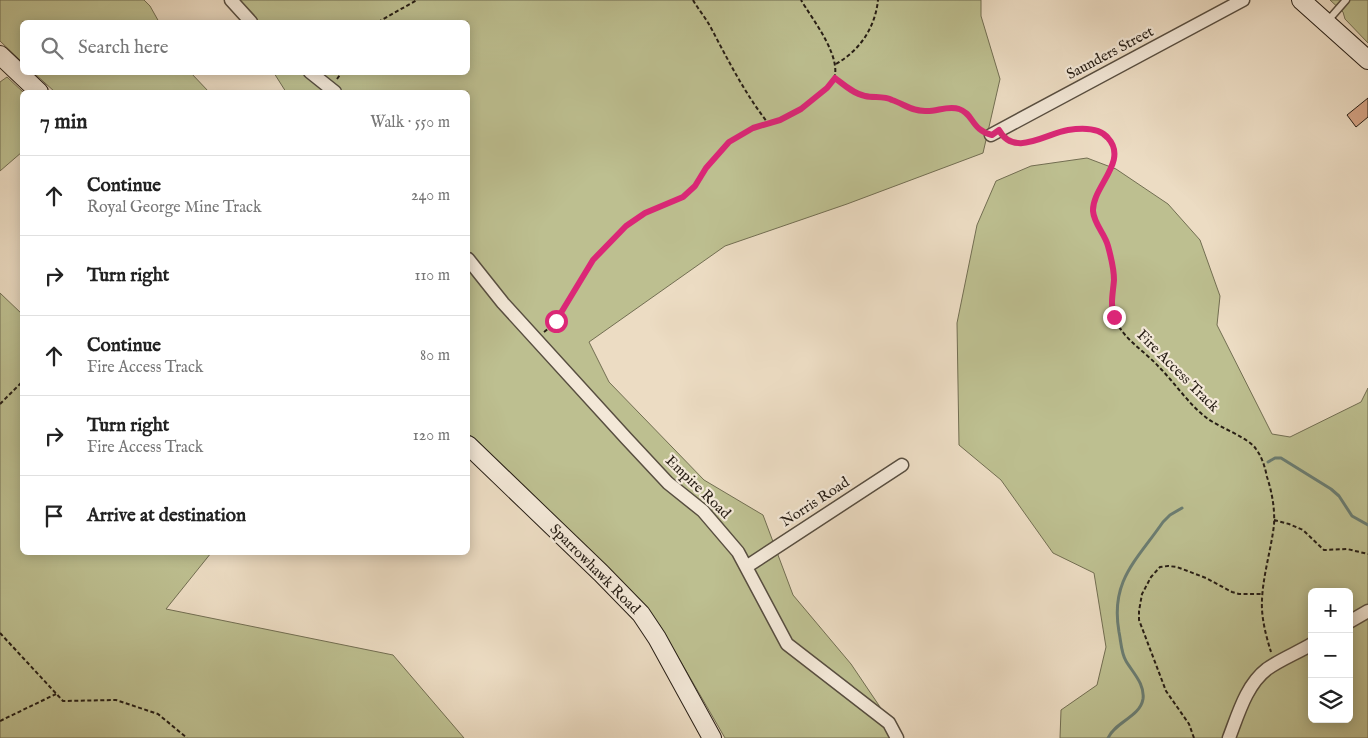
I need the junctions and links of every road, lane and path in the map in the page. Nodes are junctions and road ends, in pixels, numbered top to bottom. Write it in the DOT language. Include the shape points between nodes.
graph roads {
  1 [pos="231,0"];
  2 [pos="417,0"];
  3 [pos="693,0"];
  4 [pos="801,0"];
  5 [pos="878,0"];
  6 [pos="1243,0"];
  7 [pos="1301,0"];
  8 [pos="1317,0"];
  9 [pos="1346,0"];
  10 [pos="1332,16"];
  11 [pos="249,20"];
  12 [pos="382,20"];
  13 [pos="0,55"];
  14 [pos="1368,55"];
  15 [pos="1368,60"];
  16 [pos="836,64"];
  17 [pos="20,74"];
  18 [pos="21,75"];
  19 [pos="314,75"];
  20 [pos="835,78"];
  21 [pos="37,90"];
  22 [pos="332,90"];
  23 [pos="768,123"];
  24 [pos="995,132"];
  25 [pos="470,262"];
  26 [pos="535,338"];
  27 [pos="20,384"];
  28 [pos="0,404"];
  29 [pos="470,447"];
  30 [pos="902,465"];
  31 [pos="1274,520"];
  32 [pos="1368,554"];
  33 [pos="746,566"];
  34 [pos="1263,594"];
  35 [pos="1368,611"];
  36 [pos="1353,620"];
  37 [pos="0,633"];
  38 [pos="1308,646"];
  39 [pos="1276,663"];
  40 [pos="56,694"];
  41 [pos="0,721"];
  42 [pos="187,738"];
  43 [pos="712,738"];
  44 [pos="897,738"];
  45 [pos="1194,738"];
  46 [pos="1229,738"];
  1 -- 11 [label="street"];
  2 -- 12 [label="path"];
  3 -- 23 [label="path"];
  4 -- 16 [label="path"];
  5 -- 16 [label="path" via="867,35"];
  6 -- 24 [label="street, Saunders Street"];
  7 -- 15 [label="street"];
  8 -- 10 [label="street"];
  9 -- 10 [label="lane"];
  10 -- 14 [label="street"];
  13 -- 17 [label="street"];
  16 -- 20 [label="path"];
  18 -- 21 [label="street"];
  19 -- 22 [label="street"];
  20 -- 23 [label="path" via="801,109"];
  20 -- 24 [label="path, Fire Access Track" via="861,95 886,98 910,109 927,112 961,110 978,129"];
  23 -- 26 [label="path" via="729,142 683,197 645,213 626,226 593,260 556,321"];
  24 -- 31 [label="path, Fire Access Track" via="1021,143 1056,132 1080,129 1097,131 1111,141 1113,165 1095,198 1093,211 1108,244 1113,266 1111,304 1114,317 1123,332 1157,364 1195,408 1213,423 1255,447 1269,483"];
  25 -- 26 [label="street, Empire Road"];
  26 -- 33 [label="street, Empire Road" via="668,483 703,511"];
  27 -- 28 [label="path"];
  29 -- 43 [label="street, Sparrowhawk Road" via="641,614"];
  30 -- 33 [label="street, Norris Road"];
  31 -- 32 [label="path" via="1303,530 1324,550 1347,549"];
  31 -- 34 [label="path, Fire Access Track"];
  33 -- 44 [label="street, Empire Road" via="787,644 890,723"];
  34 -- 39 [label="path, Fire Access Track" via="1264,626"];
  34 -- 45 [label="path" via="1232,592 1206,578 1172,566 1160,567 1146,585 1139,611 1141,626 1166,691 1189,724"];
  35 -- 36 [label="street"];
  37 -- 40 [label="path"];
  38 -- 39 [label="street"];
  39 -- 46 [label="street" via="1248,691"];
  40 -- 41 [label="path"];
  40 -- 42 [label="path" via="63,701 116,700 158,714"];
}
